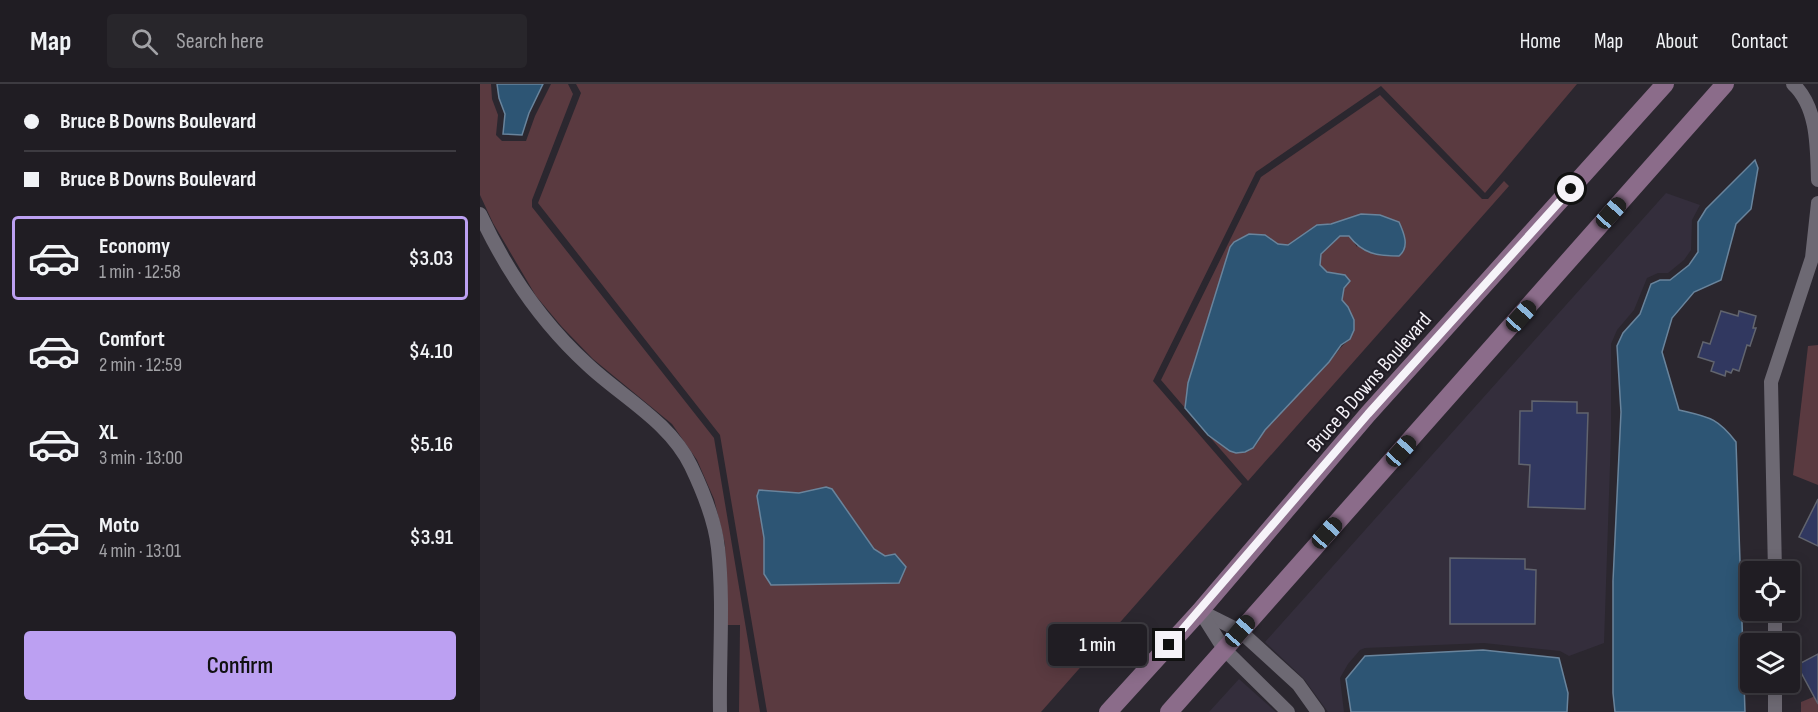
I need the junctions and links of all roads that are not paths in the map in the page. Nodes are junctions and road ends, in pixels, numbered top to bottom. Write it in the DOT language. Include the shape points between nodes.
graph roads {
  1 [pos="1665,84"];
  2 [pos="1725,84"];
  3 [pos="1792,84"];
  4 [pos="1818,180"];
  5 [pos="1818,203"];
  6 [pos="480,214"];
  7 [pos="1775,561"];
  8 [pos="1200,611"];
  9 [pos="1240,631"];
  10 [pos="1224,650"];
  11 [pos="1775,693"];
  12 [pos="720,712"];
  13 [pos="1108,712"];
  14 [pos="1168,712"];
  15 [pos="1288,712"];
  16 [pos="1318,712"];
  17 [pos="1775,712"];
  1 -- 8 [label="main road, Bruce B Downs Boulevard" via="1368,414"];
  2 -- 9 [label="main road"];
  3 -- 4 [label="street" via="1815,127"];
  5 -- 7 [label="street" via="1812,258 1771,382"];
  6 -- 12 [label="street" via="531,301 556,333 667,431 691,464 718,546"];
  8 -- 9 [label="street"];
  8 -- 10 [label="street"];
  8 -- 13 [label="main road, Bruce B Downs Boulevard"];
  9 -- 10 [label="main road"];
  9 -- 16 [label="street" via="1298,684"];
  10 -- 14 [label="main road"];
  10 -- 15 [label="street"];
  11 -- 17 [label="street"];
}
